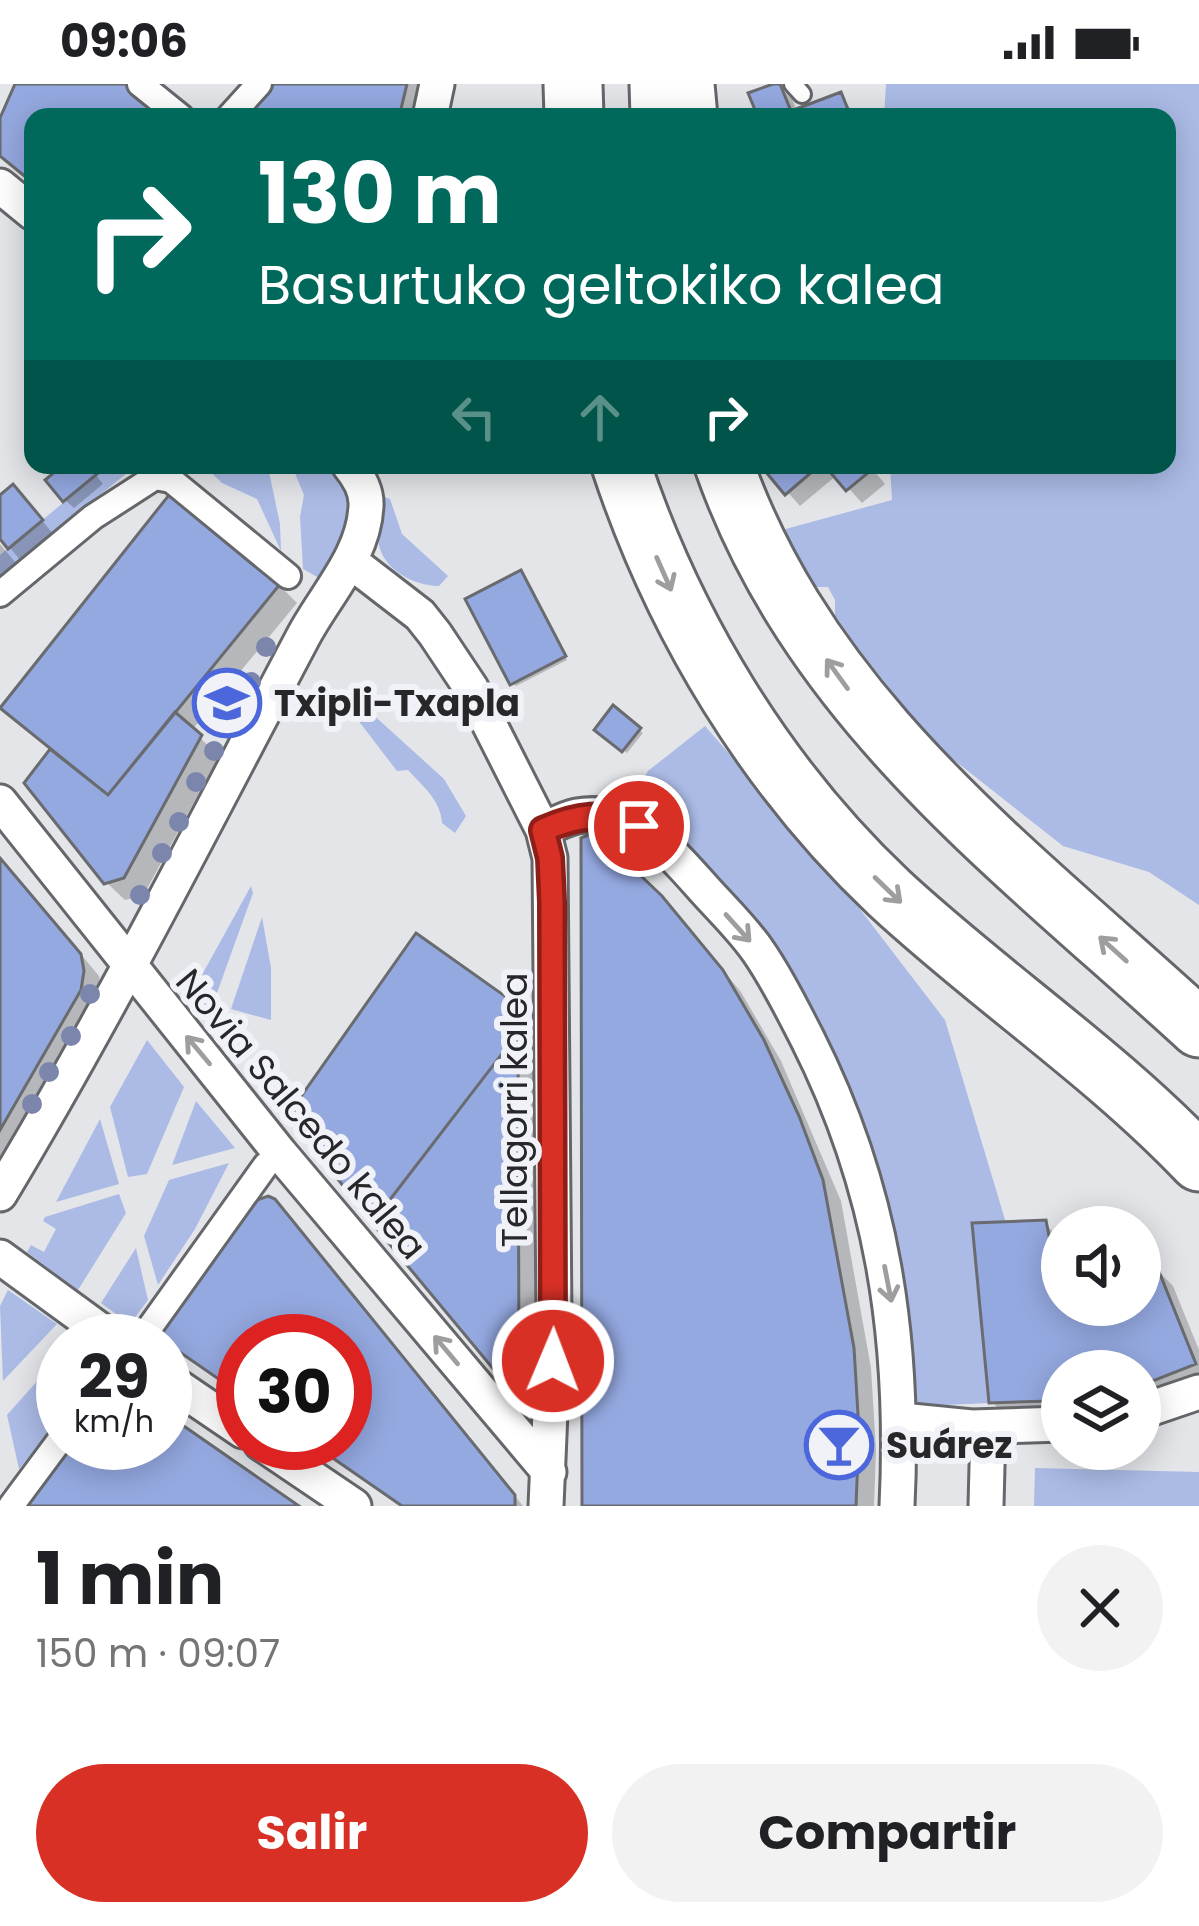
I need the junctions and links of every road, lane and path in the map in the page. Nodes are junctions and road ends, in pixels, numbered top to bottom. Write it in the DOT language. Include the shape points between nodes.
graph roads {
  1 [pos="140,84"];
  2 [pos="260,84"];
  3 [pos="170,108"];
  4 [pos="238,108"];
  5 [pos="0,186"];
  6 [pos="24,206"];
  7 [pos="357,474"];
  8 [pos="624,474"];
  9 [pos="727,474"];
  10 [pos="350,561"];
  11 [pos="288,576"];
  12 [pos="0,594"];
  13 [pos="0,802"];
  14 [pos="546,844"];
  15 [pos="130,968"];
  16 [pos="1199,1028"];
  17 [pos="1199,1162"];
  18 [pos="266,1165"];
  19 [pos="0,1194"];
  20 [pos="0,1257"];
  21 [pos="78,1314"];
  22 [pos="159,1314"];
  23 [pos="1199,1392"];
  24 [pos="1161,1405"];
  25 [pos="901,1420"];
  26 [pos="1041,1425"];
  27 [pos="988,1427"];
  28 [pos="38,1470"];
  29 [pos="301,1470"];
  30 [pos="549,1472"];
  31 [pos="11,1506"];
  32 [pos="354,1506"];
  33 [pos="546,1506"];
  34 [pos="897,1506"];
  35 [pos="986,1506"];
  1 -- 3 [label="street"];
  2 -- 4 [label="street"];
  5 -- 6 [label="street"];
  7 -- 10 [label="street" via="367,505"];
  8 -- 17 [label="highway, one-way" via="687,626 825,826 888,892"];
  16 -- 9 [label="highway, one-way" via="941,793 862,710 791,612"];
  10 -- 14 [label="street" via="435,634 471,688"];
  10 -- 15 [label="street"];
  11 -- 12 [label="street" via="171,480 155,477"];
  13 -- 15 [label="street, Novia Salcedo kalea"];
  14 -- 25 [label="street, one-way" via="576,816 639,826 758,950 835,1094 858,1161 892,1305"];
  14 -- 30 [label="street, Tellagorri kalea"];
  15 -- 19 [label="street"];
  30 -- 15 [label="street, Novia Salcedo kalea, one-way"];
  18 -- 22 [label="street"];
  20 -- 21 [label="street"];
  23 -- 24 [label="street"];
  25 -- 27 [label="street"];
  25 -- 34 [label="street"];
  26 -- 27 [label="street"];
  27 -- 35 [label="street"];
  28 -- 31 [label="street"];
  29 -- 32 [label="street"];
  30 -- 33 [label="street, Tellagorri kalea"];
}
